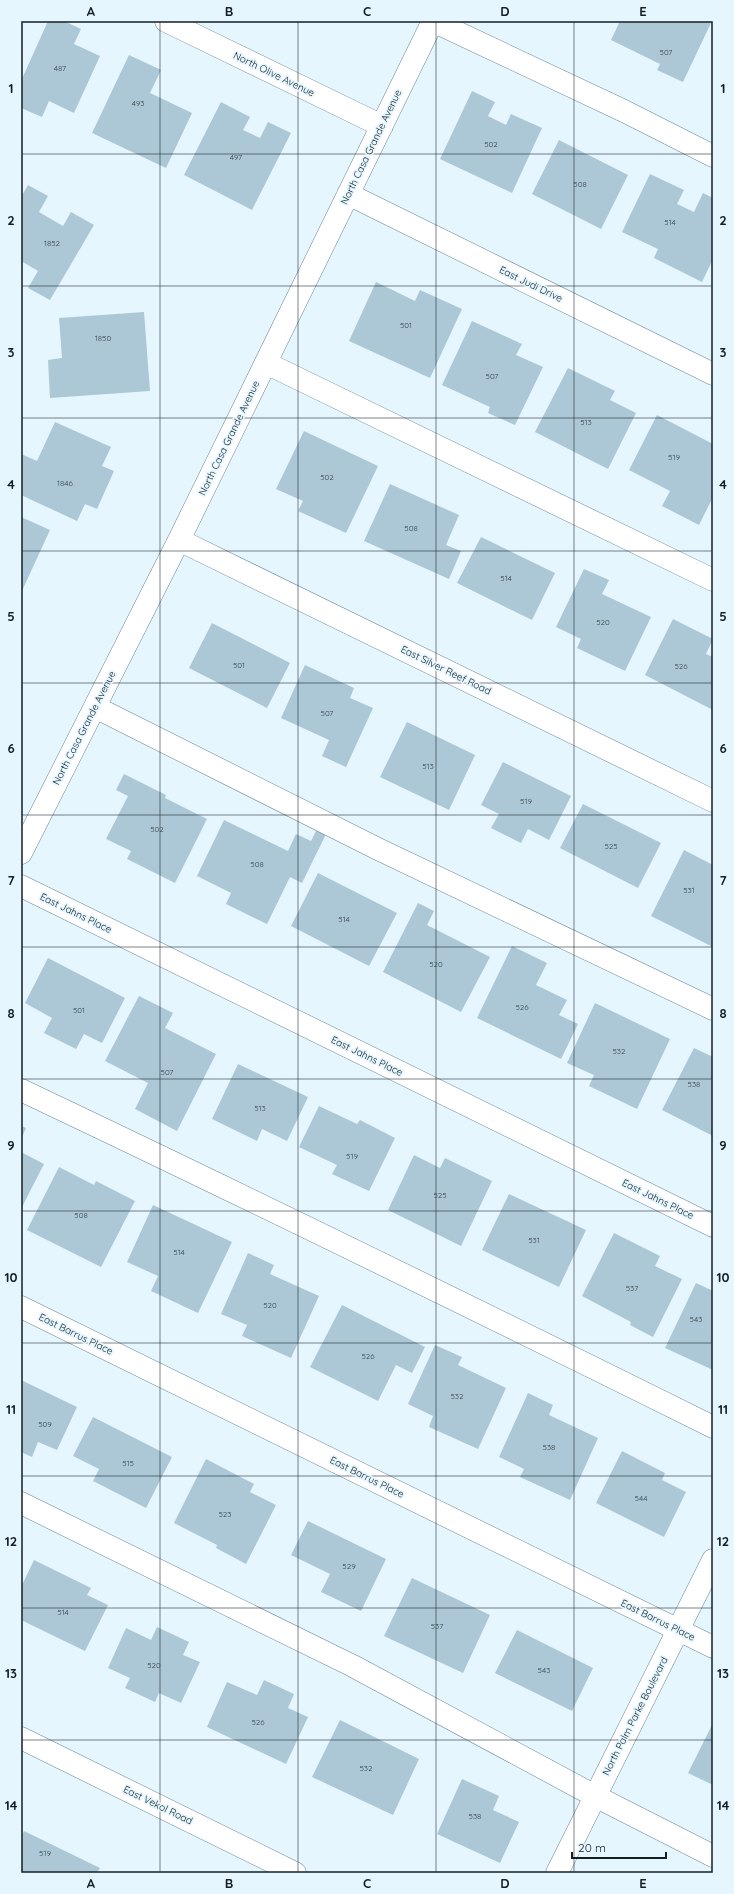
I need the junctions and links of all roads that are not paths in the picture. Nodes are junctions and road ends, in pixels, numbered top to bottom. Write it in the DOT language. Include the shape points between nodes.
graph roads {
  1 [pos="166,21"];
  2 [pos="433,21"];
  3 [pos="382,126"];
  4 [pos="713,156"];
  5 [pos="348,194"];
  6 [pos="266,363"];
  7 [pos="713,374"];
  8 [pos="179,540"];
  9 [pos="713,580"];
  10 [pos="95,707"];
  11 [pos="713,801"];
  12 [pos="21,853"];
  13 [pos="21,886"];
  14 [pos="713,1009"];
  15 [pos="21,1090"];
  16 [pos="713,1226"];
  17 [pos="21,1306"];
  18 [pos="713,1427"];
  19 [pos="21,1503"];
  20 [pos="713,1560"];
  21 [pos="678,1629"];
  22 [pos="713,1647"];
  23 [pos="21,1738"];
  24 [pos="595,1796"];
  25 [pos="713,1856"];
  26 [pos="295,1873"];
  27 [pos="557,1873"];
  1 -- 3 [label="street, North Olive Avenue"];
  2 -- 3 [label="street, North Casa Grande Avenue"];
  2 -- 4 [label="street"];
  3 -- 5 [label="street, North Casa Grande Avenue"];
  5 -- 6 [label="street, North Casa Grande Avenue"];
  5 -- 7 [label="street, East Judi Drive"];
  6 -- 8 [label="street, North Casa Grande Avenue"];
  6 -- 9 [label="street"];
  8 -- 10 [label="street, North Casa Grande Avenue"];
  8 -- 11 [label="street, East Silver Reef Road"];
  10 -- 12 [label="street, North Casa Grande Avenue"];
  10 -- 14 [label="street" via="378,849"];
  13 -- 16 [label="street, East Jahns Place"];
  15 -- 18 [label="street" via="498,1320"];
  17 -- 21 [label="street, East Barrus Place"];
  19 -- 24 [label="street" via="353,1666"];
  20 -- 21 [label="street, North Palm Parke Boulevard"];
  21 -- 22 [label="street, East Barrus Place"];
  21 -- 24 [label="street, North Palm Parke Boulevard"];
  23 -- 26 [label="street, East Vekol Road"];
  24 -- 25 [label="street"];
  24 -- 27 [label="street, North Palm Parke Boulevard"];
}
